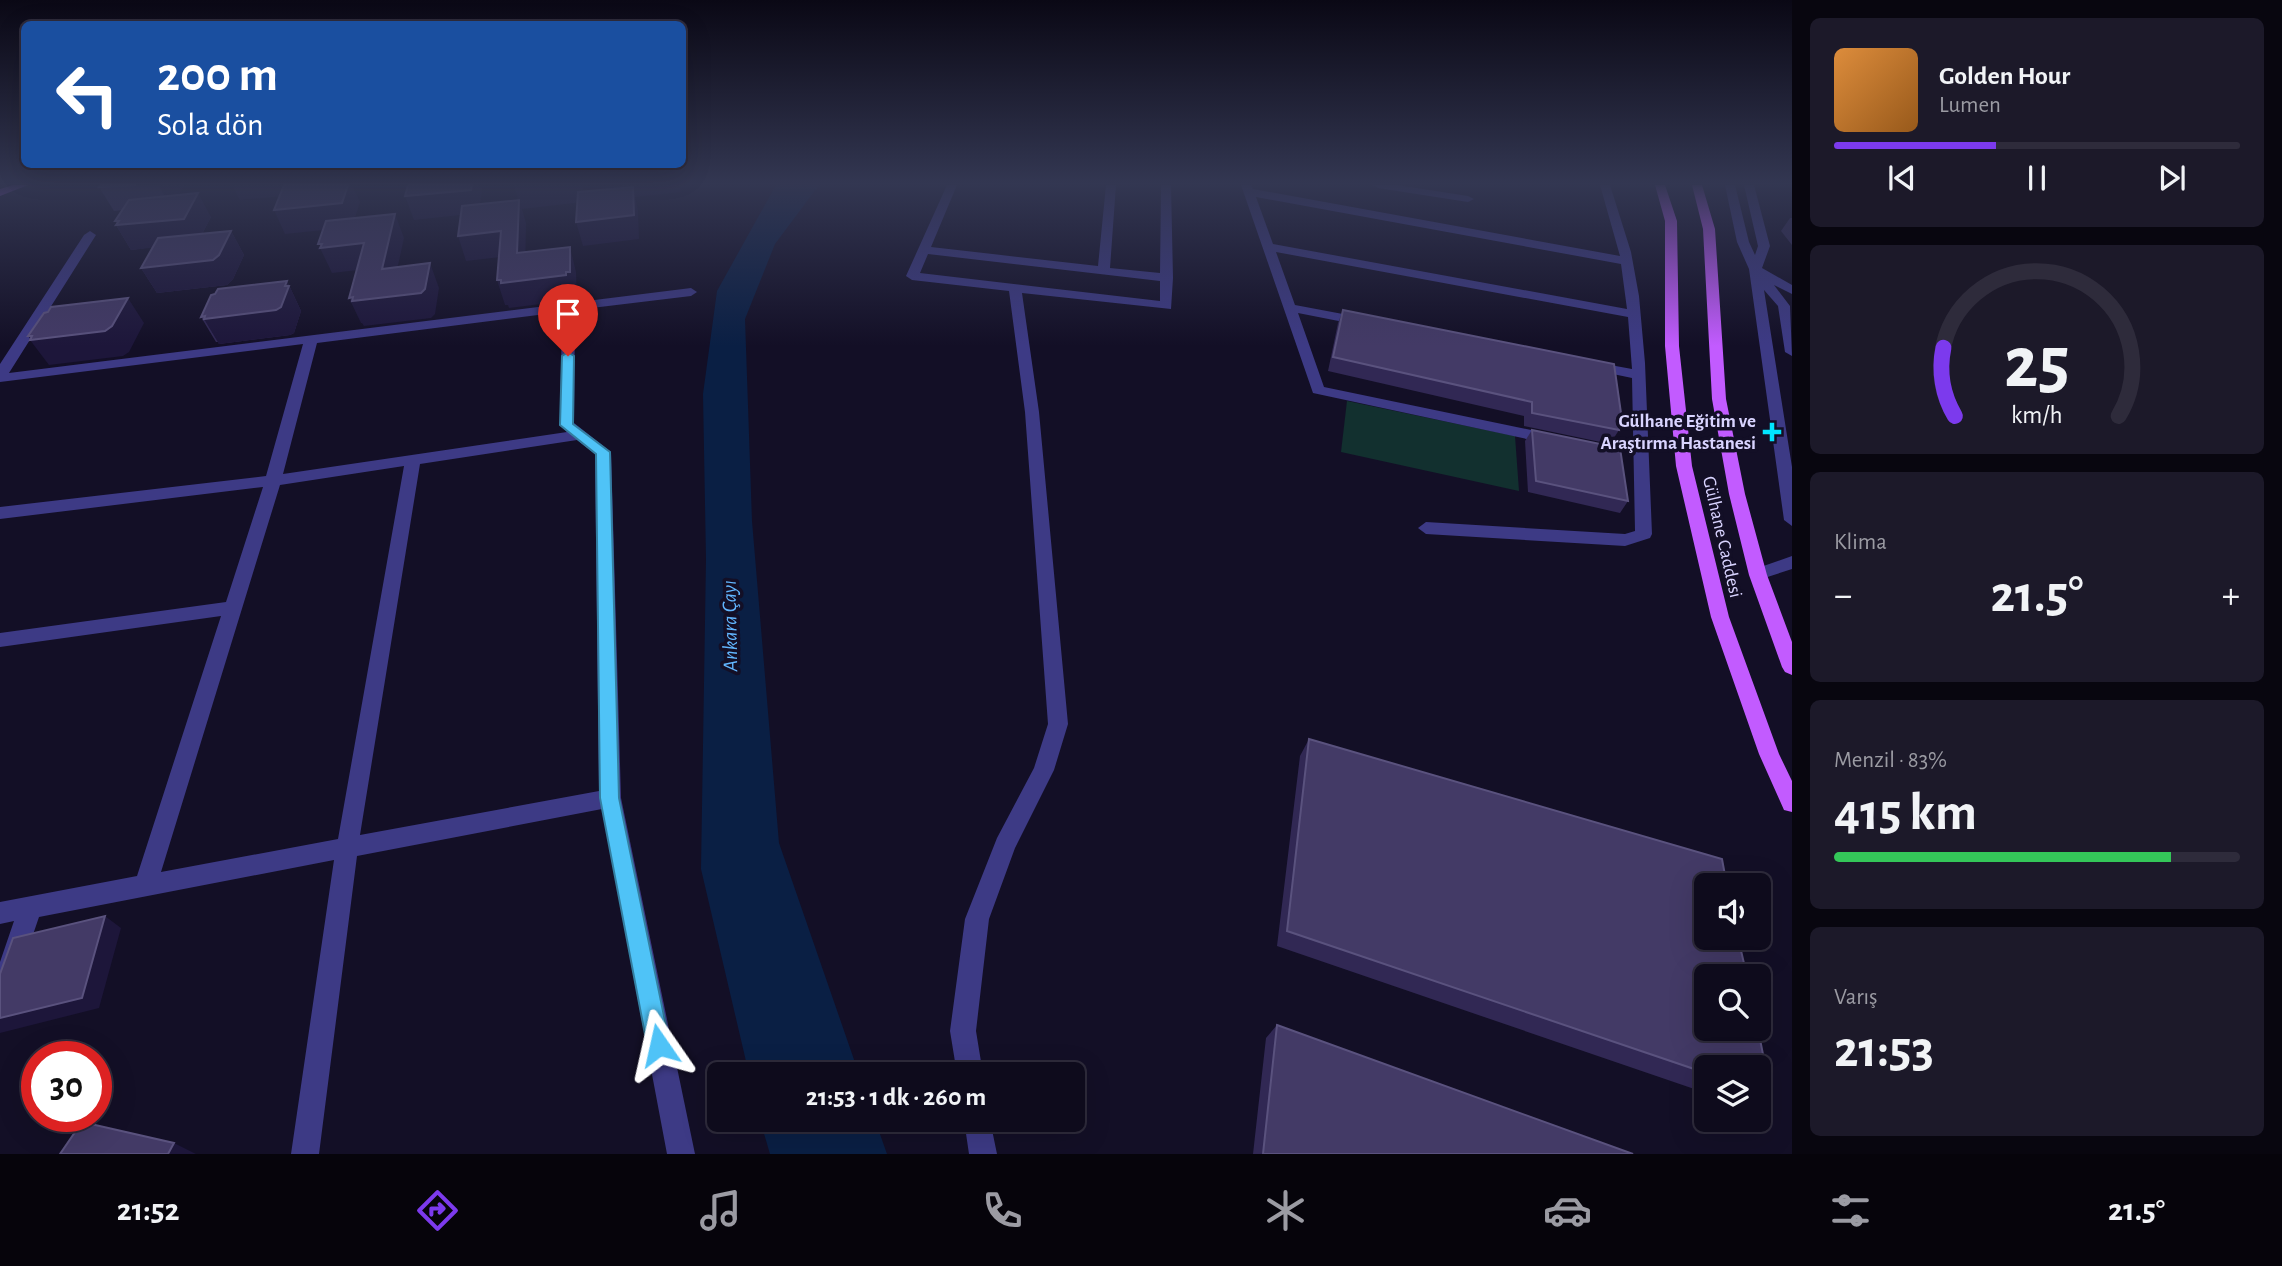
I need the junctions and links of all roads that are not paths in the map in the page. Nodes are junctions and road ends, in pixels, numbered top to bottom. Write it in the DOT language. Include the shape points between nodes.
graph roads {
  1 [pos="88,239"];
  2 [pos="929,239"];
  3 [pos="1107,239"];
  4 [pos="1167,239"];
  5 [pos="1265,239"];
  6 [pos="1511,239"];
  7 [pos="1620,239"];
  8 [pos="1671,239"];
  9 [pos="1710,239"];
  10 [pos="1743,239"];
  11 [pos="1762,239"];
  12 [pos="1268,247"];
  13 [pos="925,250"];
  14 [pos="1626,261"];
  15 [pos="1755,269"];
  16 [pos="1104,271"];
  17 [pos="1167,278"];
  18 [pos="1015,288"];
  19 [pos="1792,290"];
  20 [pos="691,292"];
  21 [pos="1291,308"];
  22 [pos="569,309"];
  23 [pos="1633,314"];
  24 [pos="1385,326"];
  25 [pos="311,340"];
  26 [pos="1792,352"];
  27 [pos="1585,365"];
  28 [pos="1639,375"];
  29 [pos="0,376"];
  30 [pos="580,435"];
  31 [pos="1559,441"];
  32 [pos="413,461"];
  33 [pos="273,481"];
  34 [pos="0,513"];
  35 [pos="1792,520"];
  36 [pos="1426,528"];
  37 [pos="1792,562"];
  38 [pos="1758,574"];
  39 [pos="231,608"];
  40 [pos="0,640"];
  41 [pos="1792,667"];
  42 [pos="610,798"];
  43 [pos="1792,803"];
  44 [pos="347,849"];
  45 [pos="145,886"];
  46 [pos="31,908"];
  47 [pos="0,913"];
  48 [pos="0,996"];
  49 [pos="968,1062"];
  50 [pos="979,1132"];
  51 [pos="305,1154"];
  52 [pos="681,1154"];
  53 [pos="983,1154"];
  1 -- 29 [label="street"];
  2 -- 13 [label="street"];
  3 -- 16 [label="street"];
  4 -- 17 [label="street"];
  5 -- 12 [label="street"];
  6 -- 14 [label="street"];
  7 -- 14 [label="street"];
  8 -- 43 [label="main road, Gülhane Caddesi" via="1672,346 1684,467 1720,617 1769,754"];
  9 -- 38 [label="main road, Gülhane Caddesi" via="1719,398"];
  10 -- 15 [label="street"];
  11 -- 15 [label="street"];
  12 -- 21 [label="street"];
  12 -- 23 [label="street"];
  13 -- 16 [label="street"];
  13 -- 18 [label="street" via="912,276"];
  14 -- 23 [label="street"];
  15 -- 19 [label="street"];
  15 -- 26 [label="street" via="1784,306"];
  15 -- 35 [label="street"];
  16 -- 17 [label="street"];
  17 -- 18 [label="street" via="1166,306"];
  18 -- 49 [label="street" via="1032,412 1059,724 1044,770 1005,845 977,919 963,1031"];
  20 -- 22 [label="street"];
  21 -- 24 [label="street"];
  21 -- 31 [label="street" via="1318,390"];
  22 -- 25 [label="street"];
  22 -- 30 [label="street" via="567,425"];
  23 -- 28 [label="street"];
  25 -- 29 [label="street"];
  25 -- 33 [label="street"];
  27 -- 28 [label="street"];
  28 -- 36 [label="street" via="1633,456 1644,534 1625,540"];
  30 -- 32 [label="street"];
  30 -- 42 [label="street" via="603,452"];
  32 -- 33 [label="street"];
  32 -- 44 [label="street"];
  33 -- 34 [label="street"];
  33 -- 39 [label="street"];
  37 -- 38 [label="street"];
  38 -- 41 [label="main road, Gülhane Caddesi"];
  39 -- 40 [label="street"];
  39 -- 45 [label="street"];
  42 -- 44 [label="street"];
  42 -- 52 [label="street"];
  44 -- 45 [label="street"];
  44 -- 51 [label="street"];
  45 -- 46 [label="street"];
  46 -- 47 [label="street"];
  46 -- 48 [label="street"];
  50 -- 53 [label="street"];
}
